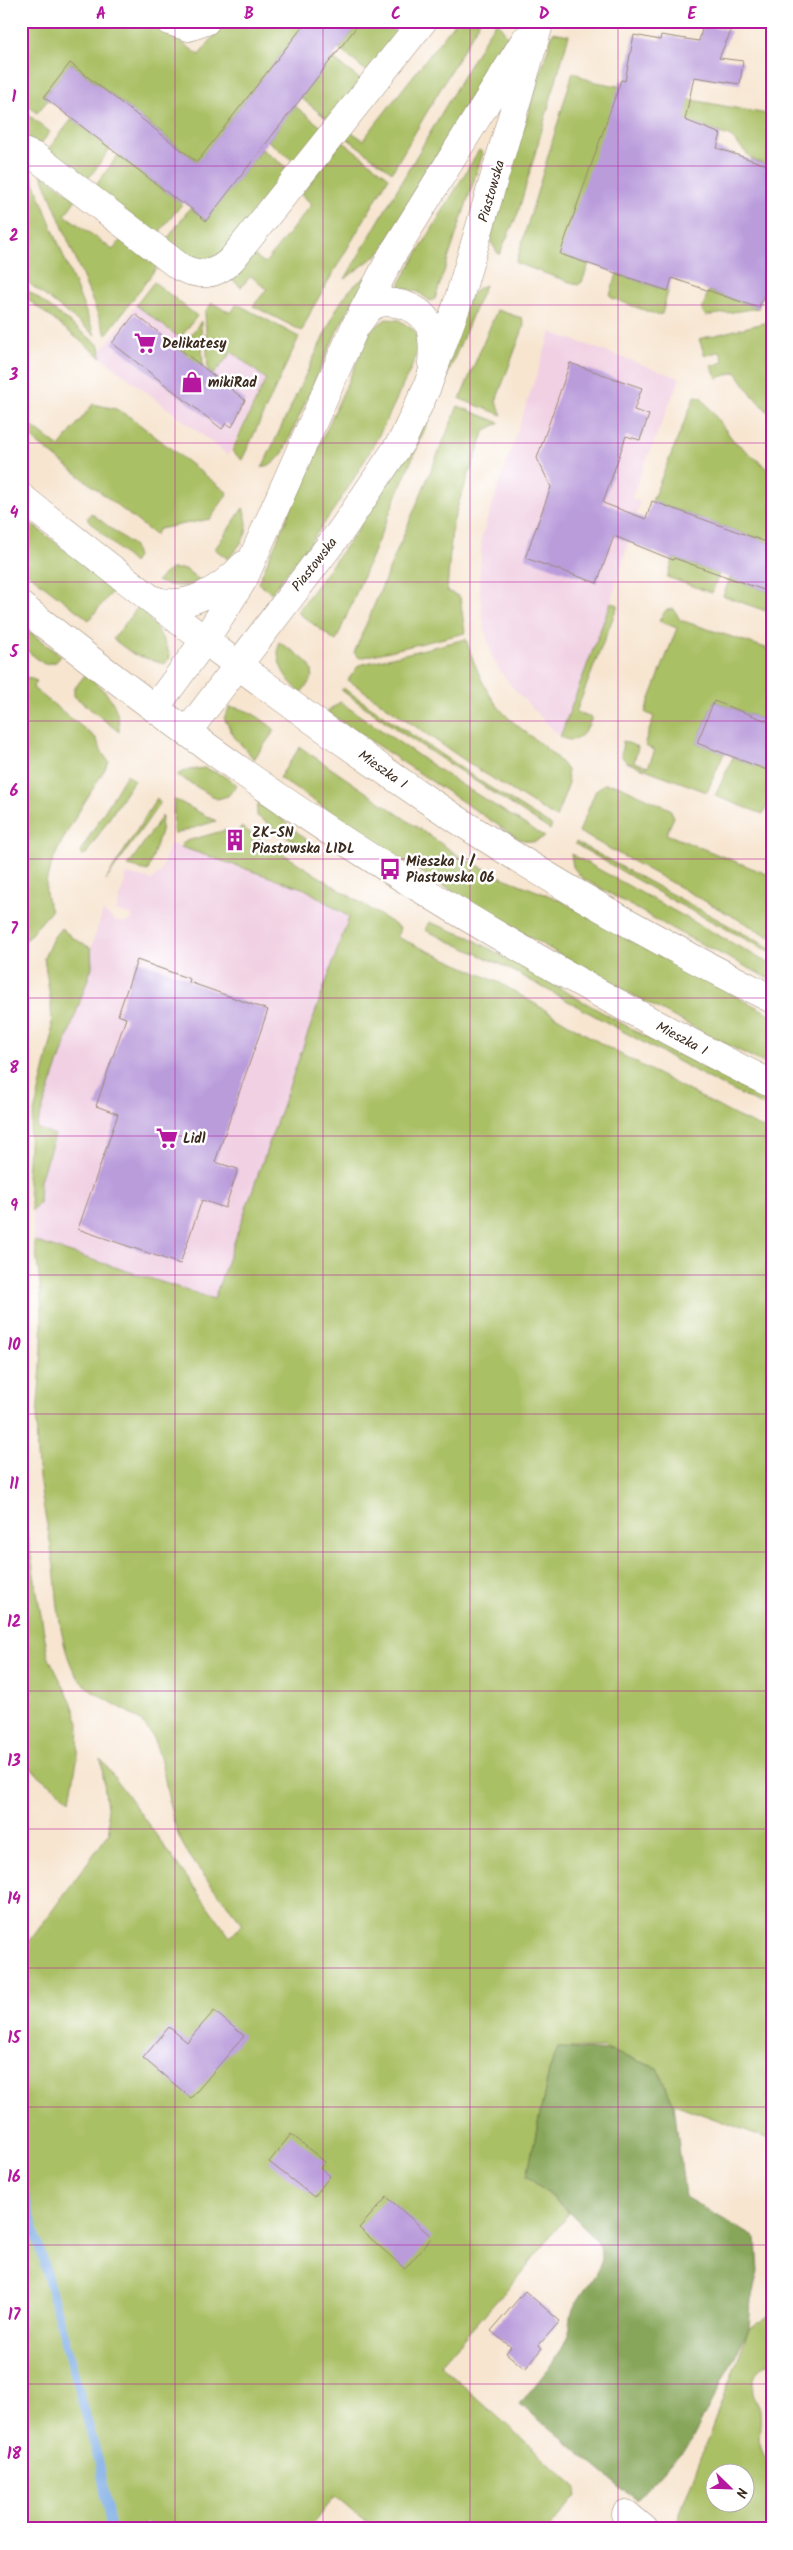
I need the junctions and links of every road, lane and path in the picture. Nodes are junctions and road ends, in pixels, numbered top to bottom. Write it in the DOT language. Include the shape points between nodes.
graph roads {
  1 [pos="169,21"];
  2 [pos="206,21"];
  3 [pos="423,21"];
  4 [pos="539,21"];
  5 [pos="21,151"];
  6 [pos="355,327"];
  7 [pos="427,387"];
  8 [pos="21,496"];
  9 [pos="254,554"];
  10 [pos="151,599"];
  11 [pos="21,606"];
  12 [pos="205,640"];
  13 [pos="237,664"];
  14 [pos="155,708"];
  15 [pos="187,732"];
  16 [pos="772,999"];
  17 [pos="772,1084"];
  1 -- 2 [label="street" via="189,27"];
  3 -- 5 [label="street" via="232,259 216,272 198,274 180,267 36,157"];
  4 -- 6 [label="street, Piastowska" via="392,255"];
  4 -- 7 [label="street, Piastowska" via="471,261"];
  6 -- 7 [label="street, Piastowska" via="368,310 380,303 400,304 418,313 426,320 433,341"];
  6 -- 9 [label="street, Piastowska"];
  7 -- 13 [label="street, Piastowska" via="403,439 382,472 343,528"];
  8 -- 10 [label="street, Mieszka I"];
  9 -- 10 [label="street, Piastowska" via="225,584 206,594 168,605"];
  9 -- 12 [label="street, Piastowska" via="232,600"];
  10 -- 12 [label="street, Mieszka I"];
  11 -- 14 [label="street, Mieszka I"];
  12 -- 13 [label="street, Mieszka I"];
  12 -- 14 [label="street, Piastowska"];
  13 -- 15 [label="street, Piastowska"];
  13 -- 16 [label="street, Mieszka I" via="324,728 474,830 657,939"];
  14 -- 15 [label="street, Mieszka I"];
  15 -- 17 [label="street, Mieszka I" via="373,859 518,948"];
}
